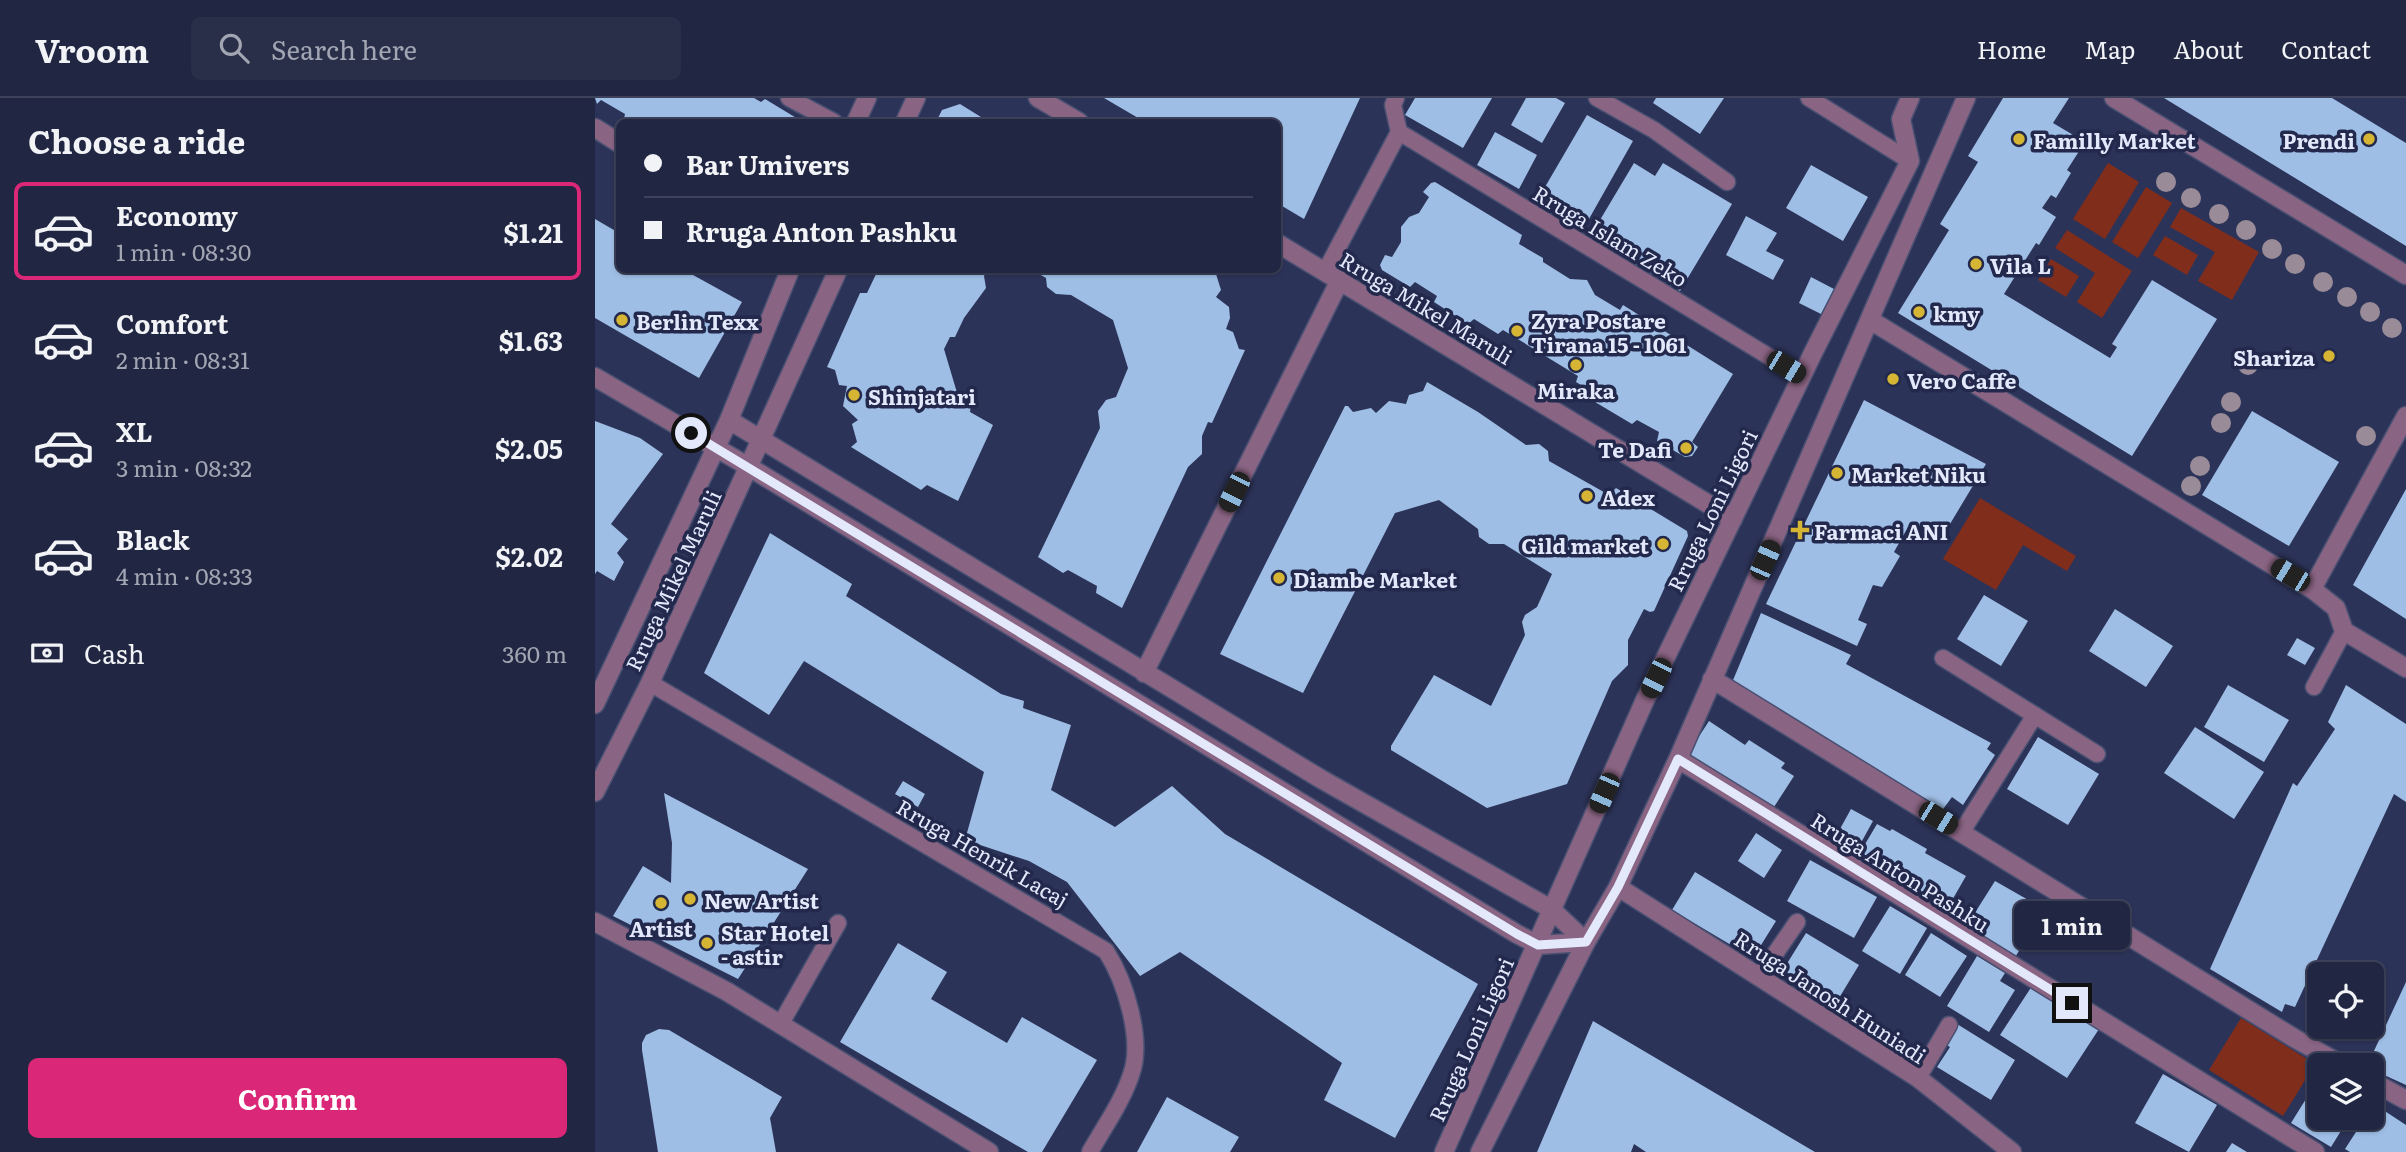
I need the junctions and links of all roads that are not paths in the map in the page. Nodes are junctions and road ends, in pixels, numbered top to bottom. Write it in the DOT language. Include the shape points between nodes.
graph roads {
  1 [pos="789,98"];
  2 [pos="867,98"];
  3 [pos="916,98"];
  4 [pos="1038,98"];
  5 [pos="1396,98"];
  6 [pos="1597,98"];
  7 [pos="1809,98"];
  8 [pos="1910,98"];
  9 [pos="1966,98"];
  10 [pos="2114,98"];
  11 [pos="828,119"];
  12 [pos="857,119"];
  13 [pos="906,119"];
  14 [pos="1074,119"];
  15 [pos="595,128"];
  16 [pos="1399,132"];
  17 [pos="616,140"];
  18 [pos="1910,161"];
  19 [pos="1727,182"];
  20 [pos="1281,245"];
  21 [pos="789,273"];
  22 [pos="837,273"];
  23 [pos="2406,275"];
  24 [pos="1333,276"];
  25 [pos="1870,320"];
  26 [pos="1801,376"];
  27 [pos="595,377"];
  28 [pos="2406,416"];
  29 [pos="729,420"];
  30 [pos="761,440"];
  31 [pos="715,447"];
  32 [pos="749,467"];
  33 [pos="1733,519"];
  34 [pos="2312,589"];
  35 [pos="2344,631"];
  36 [pos="1943,658"];
  37 [pos="2406,668"];
  38 [pos="1144,673"];
  39 [pos="1712,679"];
  40 [pos="650,683"];
  41 [pos="2313,687"];
  42 [pos="595,704"];
  43 [pos="2035,715"];
  44 [pos="2097,754"];
  45 [pos="1678,759"];
  46 [pos="595,792"];
  47 [pos="1961,833"];
  48 [pos="1618,887"];
  49 [pos="1551,909"];
  50 [pos="595,922"];
  51 [pos="1797,922"];
  52 [pos="838,923"];
  53 [pos="1586,942"];
  54 [pos="1538,945"];
  55 [pos="1759,977"];
  56 [pos="781,1025"];
  57 [pos="1949,1025"];
  58 [pos="2321,1053"];
  59 [pos="1918,1078"];
  60 [pos="2384,1088"];
  61 [pos="2406,1100"];
  62 [pos="989,1152"];
  63 [pos="1090,1152"];
  64 [pos="1444,1152"];
  65 [pos="1480,1152"];
  66 [pos="2012,1152"];
  67 [pos="2315,1152"];
  1 -- 11 [label="lane"];
  2 -- 12 [label="street"];
  3 -- 13 [label="street"];
  4 -- 14 [label="street"];
  5 -- 16 [label="lane" via="1393,105"];
  6 -- 19 [label="lane" via="1654,130"];
  7 -- 18 [label="lane"];
  8 -- 18 [label="street" via="1901,119"];
  9 -- 25 [label="street"];
  10 -- 23 [label="street"];
  15 -- 17 [label="street"];
  16 -- 24 [label="lane"];
  16 -- 26 [label="lane, Rruga Islam Zeko"];
  18 -- 26 [label="street, Rruga Loni Ligori"];
  20 -- 24 [label="street, Rruga Mikel Maruli"];
  21 -- 29 [label="street, Rruga Mikel Maruli"];
  22 -- 30 [label="street, Rruga Mikel Maruli"];
  24 -- 33 [label="street, Rruga Mikel Maruli"];
  24 -- 38 [label="street"];
  25 -- 34 [label="street"];
  25 -- 39 [label="street"];
  26 -- 33 [label="street, Rruga Loni Ligori"];
  27 -- 31 [label="street, Rruga Loni Ligori"];
  28 -- 34 [label="street"];
  29 -- 30 [label="street"];
  29 -- 31 [label="street, Rruga Mikel Maruli"];
  30 -- 32 [label="street, Rruga Mikel Maruli"];
  30 -- 38 [label="street"];
  31 -- 32 [label="street, Rruga Loni Ligori"];
  31 -- 42 [label="street, Rruga Mikel Maruli"];
  32 -- 40 [label="street, Rruga Mikel Maruli"];
  32 -- 54 [label="street, Rruga Loni Ligori"];
  33 -- 49 [label="street, Rruga Loni Ligori"];
  34 -- 35 [label="street" via="2336,608"];
  35 -- 37 [label="street"];
  35 -- 41 [label="lane"];
  36 -- 43 [label="lane"];
  38 -- 49 [label="street"];
  39 -- 45 [label="street"];
  39 -- 47 [label="street"];
  40 -- 46 [label="street, Rruga Mikel Maruli"];
  40 -- 63 [label="lane, Rruga Henrik Lacaj" via="1106,951 1117,968 1129,1008 1136,1055 1131,1076"];
  43 -- 44 [label="lane"];
  43 -- 47 [label="lane"];
  45 -- 48 [label="street"];
  45 -- 67 [label="street, Rruga Anton Pashku"];
  47 -- 58 [label="street"];
  48 -- 53 [label="street"];
  48 -- 55 [label="street, Rruga Janosh Huniadi"];
  49 -- 53 [label="street"];
  49 -- 54 [label="street, Rruga Loni Ligori"];
  50 -- 56 [label="street"];
  51 -- 55 [label="lane"];
  52 -- 56 [label="lane"];
  53 -- 54 [label="street, Rruga Loni Ligori"];
  53 -- 65 [label="street"];
  54 -- 64 [label="street, Rruga Loni Ligori"];
  55 -- 59 [label="street, Rruga Janosh Huniadi"];
  56 -- 62 [label="street"];
  57 -- 59 [label="lane"];
  59 -- 66 [label="street, Rruga Janosh Huniadi"];
  60 -- 61 [label="street"];
}
